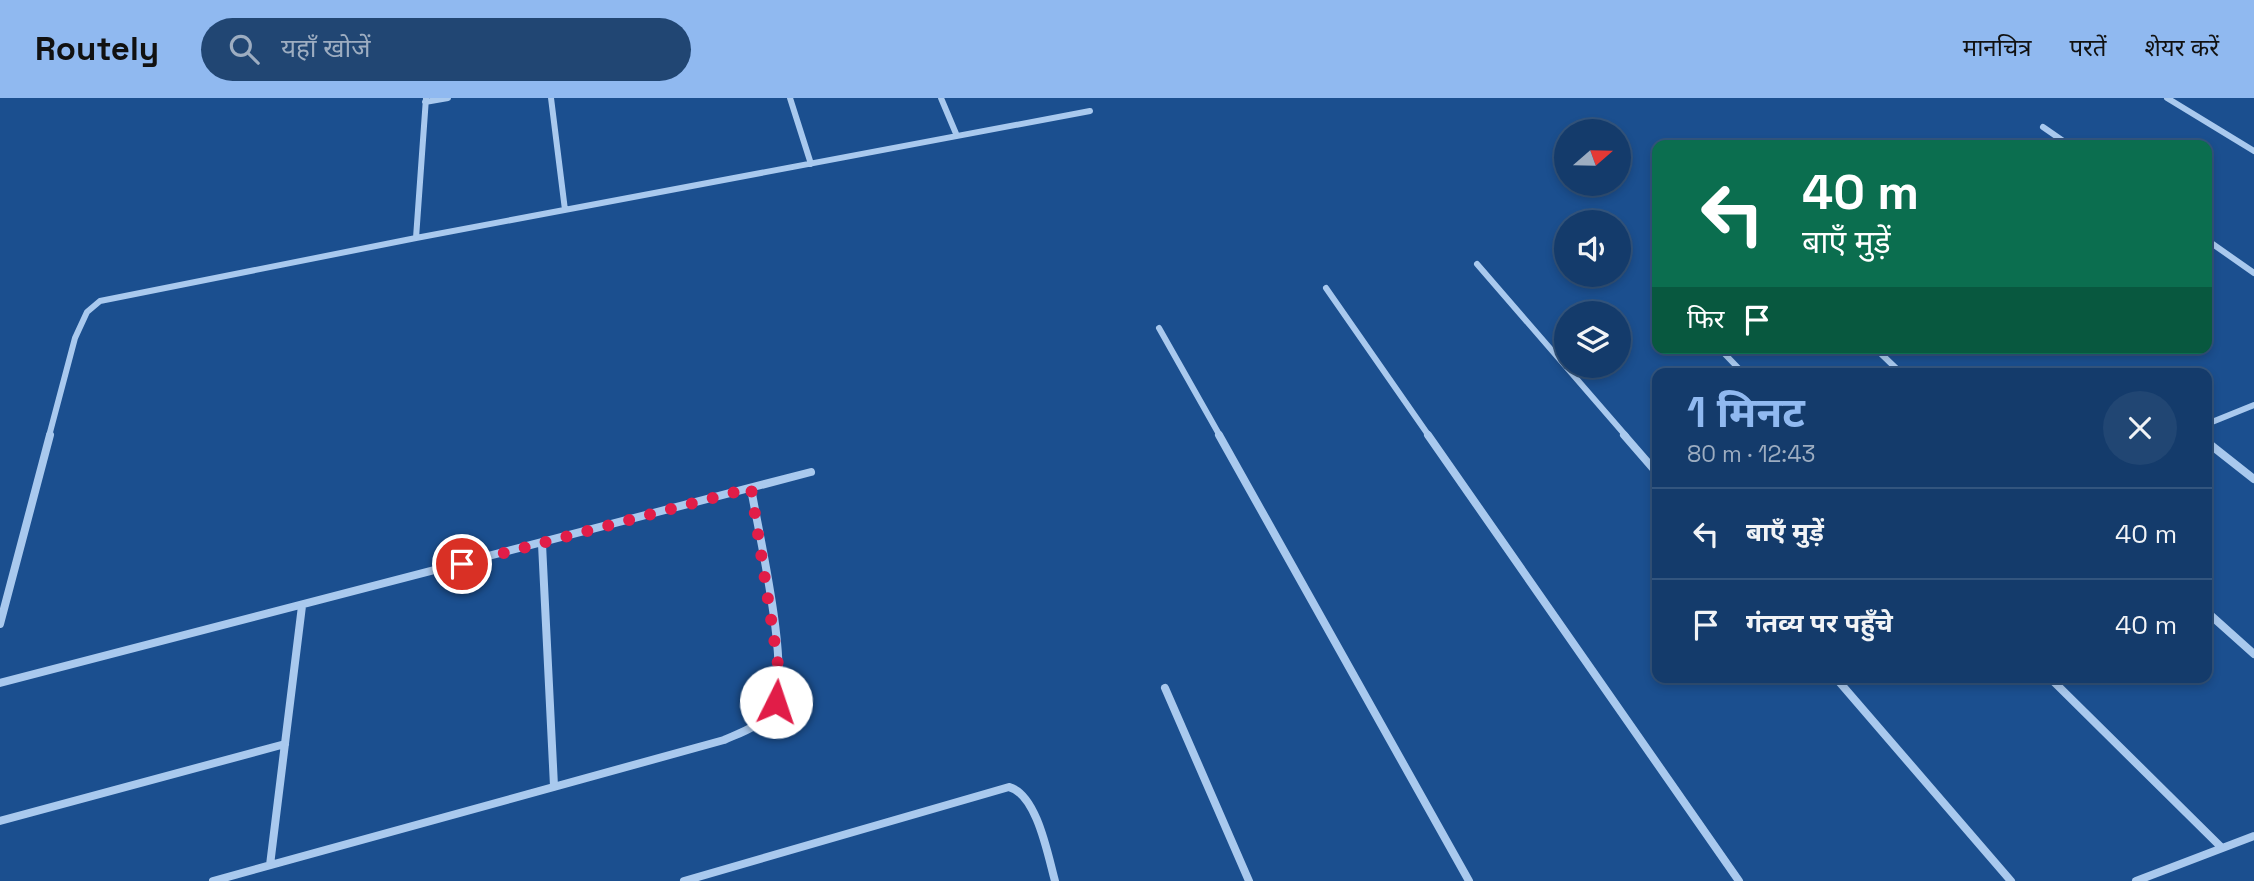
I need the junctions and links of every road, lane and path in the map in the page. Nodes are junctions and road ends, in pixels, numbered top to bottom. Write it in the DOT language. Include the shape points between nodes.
graph roads {
  1 [pos="448,98"];
  2 [pos="551,98"];
  3 [pos="790,98"];
  4 [pos="942,98"];
  5 [pos="2167,98"];
  6 [pos="425,100"];
  7 [pos="1090,111"];
  8 [pos="2043,127"];
  9 [pos="957,136"];
  10 [pos="2062,140"];
  11 [pos="2254,151"];
  12 [pos="811,164"];
  13 [pos="565,210"];
  14 [pos="416,238"];
  15 [pos="2212,244"];
  16 [pos="1476,264"];
  17 [pos="2254,273"];
  18 [pos="1326,288"];
  19 [pos="1159,328"];
  20 [pos="1725,354"];
  21 [pos="1881,354"];
  22 [pos="1738,368"];
  23 [pos="1896,368"];
  24 [pos="2254,405"];
  25 [pos="2212,422"];
  26 [pos="2212,446"];
  27 [pos="1652,467"];
  28 [pos="811,472"];
  29 [pos="2254,478"];
  30 [pos="751,488"];
  31 [pos="542,544"];
  32 [pos="302,606"];
  33 [pos="2212,616"];
  34 [pos="0,624"];
  35 [pos="2254,654"];
  36 [pos="0,683"];
  37 [pos="1840,683"];
  38 [pos="2055,683"];
  39 [pos="1166,688"];
  40 [pos="285,744"];
  41 [pos="554,786"];
  42 [pos="0,821"];
  43 [pos="2254,836"];
  44 [pos="2221,847"];
  45 [pos="270,865"];
  46 [pos="213,881"];
  47 [pos="684,881"];
  48 [pos="1055,881"];
  49 [pos="1249,881"];
  50 [pos="1469,881"];
  51 [pos="1739,881"];
  52 [pos="2011,881"];
  53 [pos="2136,881"];
  1 -- 6 [label="street"];
  2 -- 13 [label="street"];
  3 -- 12 [label="street"];
  4 -- 9 [label="street"];
  5 -- 11 [label="street"];
  6 -- 14 [label="street"];
  7 -- 9 [label="street"];
  8 -- 10 [label="street"];
  9 -- 12 [label="street"];
  12 -- 13 [label="street"];
  13 -- 14 [label="street"];
  14 -- 34 [label="street" via="121,295 100,301 87,312 75,338"];
  15 -- 17 [label="street"];
  16 -- 27 [label="street"];
  18 -- 51 [label="street"];
  19 -- 50 [label="street"];
  20 -- 22 [label="street"];
  21 -- 23 [label="street"];
  24 -- 25 [label="street"];
  26 -- 29 [label="street"];
  28 -- 30 [label="street"];
  30 -- 31 [label="street"];
  30 -- 41 [label="street" via="779,671 776,702 762,723 724,740"];
  31 -- 32 [label="street"];
  31 -- 41 [label="street"];
  32 -- 36 [label="street"];
  32 -- 40 [label="street"];
  33 -- 35 [label="street"];
  37 -- 52 [label="street"];
  38 -- 44 [label="street"];
  39 -- 49 [label="street"];
  40 -- 42 [label="street"];
  40 -- 45 [label="street"];
  41 -- 45 [label="street"];
  43 -- 44 [label="street"];
  44 -- 53 [label="street"];
  45 -- 46 [label="street"];
  47 -- 48 [label="street" via="1013,787 1025,794 1031,807"];
}
